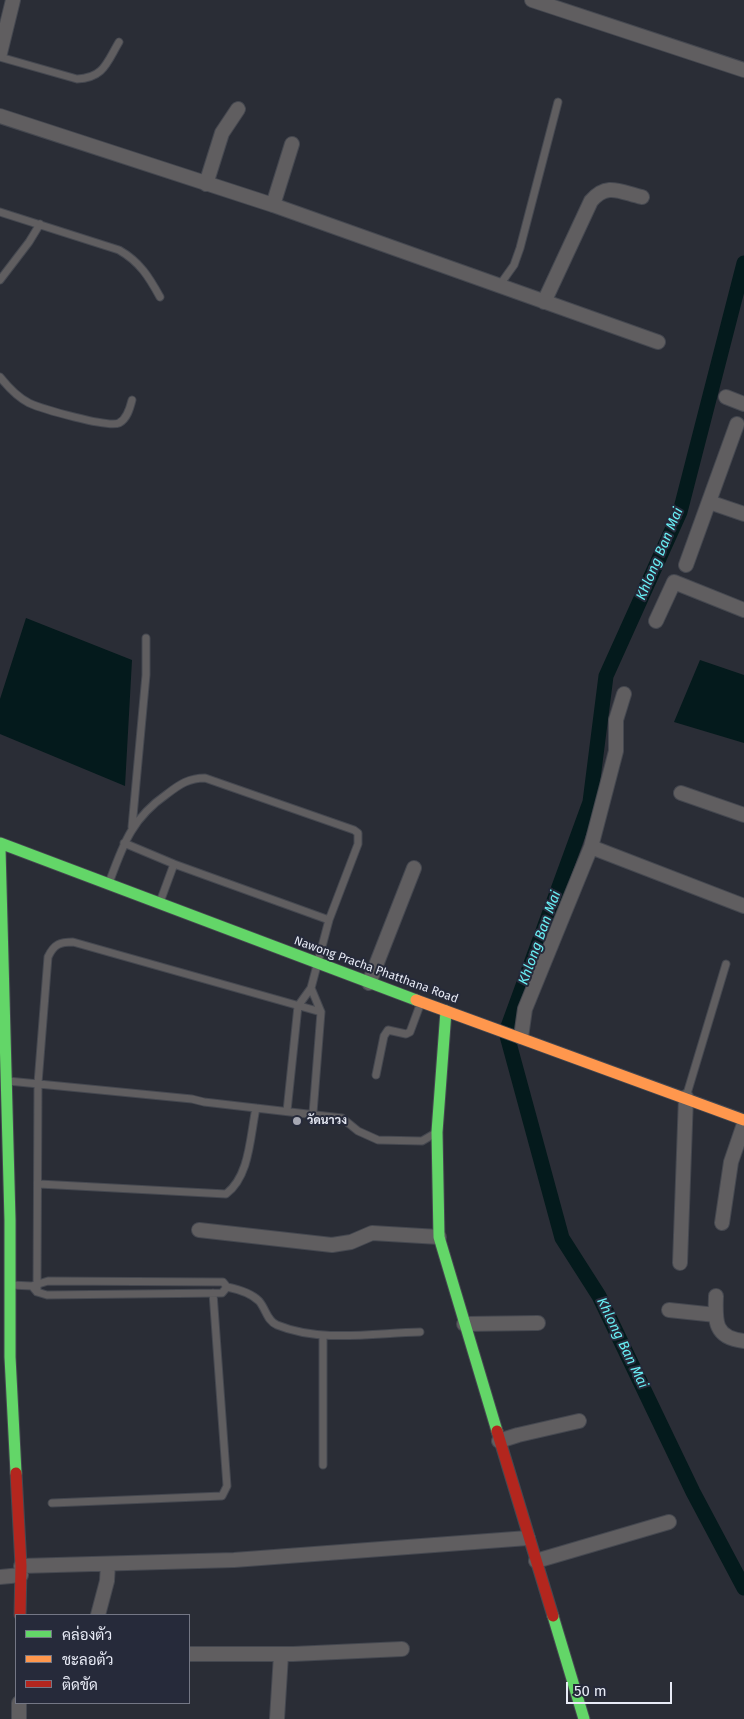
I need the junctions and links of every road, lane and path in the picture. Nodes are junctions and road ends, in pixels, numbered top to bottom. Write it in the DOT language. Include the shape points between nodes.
graph roads {
  1 [pos="13,0"];
  2 [pos="532,0"];
  3 [pos="119,42"];
  4 [pos="0,53"];
  5 [pos="0,57"];
  6 [pos="744,70"];
  7 [pos="558,102"];
  8 [pos="238,109"];
  9 [pos="0,116"];
  10 [pos="292,144"];
  11 [pos="206,184"];
  12 [pos="642,197"];
  13 [pos="273,205"];
  14 [pos="0,212"];
  15 [pos="40,224"];
  16 [pos="0,280"];
  17 [pos="499,286"];
  18 [pos="160,297"];
  19 [pos="544,302"];
  20 [pos="658,342"];
  21 [pos="0,377"];
  22 [pos="726,397"];
  23 [pos="132,400"];
  24 [pos="744,404"];
  25 [pos="737,424"];
  26 [pos="709,502"];
  27 [pos="744,514"];
  28 [pos="686,565"];
  29 [pos="744,610"];
  30 [pos="656,621"];
  31 [pos="146,638"];
  32 [pos="624,694"];
  33 [pos="681,793"];
  34 [pos="744,815"];
  35 [pos="132,827"];
  36 [pos="0,843"];
  37 [pos="124,843"];
  38 [pos="591,848"];
  39 [pos="0,849"];
  40 [pos="174,864"];
  41 [pos="414,868"];
  42 [pos="108,884"];
  43 [pos="1,893"];
  44 [pos="160,903"];
  45 [pos="744,906"];
  46 [pos="329,920"];
  47 [pos="317,964"];
  48 [pos="726,964"];
  49 [pos="369,982"];
  50 [pos="311,988"];
  51 [pos="2,992"];
  52 [pos="422,1002"];
  53 [pos="298,1006"];
  54 [pos="446,1011"];
  55 [pos="321,1012"];
  56 [pos="519,1036"];
  57 [pos="376,1075"];
  58 [pos="5,1080"];
  59 [pos="38,1083"];
  60 [pos="686,1097"];
  61 [pos="256,1108"];
  62 [pos="287,1111"];
  63 [pos="313,1114"];
  64 [pos="744,1120"];
  65 [pos="744,1124"];
  66 [pos="437,1132"];
  67 [pos="4,1141"];
  68 [pos="39,1184"];
  69 [pos="5,1220"];
  70 [pos="722,1223"];
  71 [pos="199,1230"];
  72 [pos="439,1237"];
  73 [pos="680,1263"];
  74 [pos="11,1285"];
  75 [pos="36,1287"];
  76 [pos="227,1287"];
  77 [pos="213,1293"];
  78 [pos="716,1296"];
  79 [pos="5,1301"];
  80 [pos="669,1310"];
  81 [pos="716,1315"];
  82 [pos="538,1323"];
  83 [pos="464,1324"];
  84 [pos="420,1332"];
  85 [pos="323,1336"];
  86 [pos="744,1341"];
  87 [pos="5,1357"];
  88 [pos="579,1421"];
  89 [pos="499,1441"];
  90 [pos="323,1464"];
  91 [pos="52,1503"];
  92 [pos="669,1522"];
  93 [pos="528,1538"];
  94 [pos="536,1562"];
  95 [pos="108,1564"];
  96 [pos="21,1570"];
  97 [pos="0,1577"];
  98 [pos="20,1614"];
  99 [pos="98,1614"];
  100 [pos="402,1649"];
  101 [pos="190,1654"];
  102 [pos="281,1655"];
  103 [pos="19,1704"];
  104 [pos="19,1719"];
  105 [pos="277,1719"];
  106 [pos="584,1719"];
  1 -- 4 [label="street"];
  2 -- 6 [label="street"];
  3 -- 5 [label="lane" via="101,72 90,79 77,79"];
  7 -- 17 [label="lane" via="520,248 514,265"];
  8 -- 11 [label="street" via="222,133"];
  9 -- 11 [label="street"];
  10 -- 13 [label="street"];
  11 -- 13 [label="street"];
  12 -- 19 [label="street" via="608,189 599,191 591,201"];
  13 -- 17 [label="street"];
  14 -- 15 [label="lane"];
  15 -- 16 [label="lane"];
  15 -- 18 [label="lane" via="120,250 134,258 148,274"];
  17 -- 19 [label="street"];
  19 -- 20 [label="street"];
  21 -- 23 [label="lane" via="13,393 29,403 99,423 112,425 121,422 129,412"];
  22 -- 24 [label="street"];
  25 -- 26 [label="street"];
  26 -- 27 [label="street"];
  26 -- 28 [label="street"];
  29 -- 30 [label="street" via="674,582"];
  31 -- 35 [label="lane" via="146,675"];
  32 -- 38 [label="street" via="616,720 616,750"];
  33 -- 34 [label="street"];
  35 -- 37 [label="lane"];
  35 -- 46 [label="lane" via="152,804 185,781 200,778 354,830 358,833 358,844"];
  36 -- 42 [label="street, Nawong Pracha Phatthana Road"];
  37 -- 40 [label="lane"];
  37 -- 42 [label="lane"];
  38 -- 45 [label="street"];
  38 -- 56 [label="street" via="525,1009"];
  39 -- 43 [label="street"];
  40 -- 44 [label="lane"];
  40 -- 46 [label="lane"];
  41 -- 49 [label="street"];
  42 -- 44 [label="street, Nawong Pracha Phatthana Road"];
  43 -- 51 [label="street"];
  44 -- 47 [label="street, Nawong Pracha Phatthana Road"];
  46 -- 47 [label="lane"];
  47 -- 49 [label="street, Nawong Pracha Phatthana Road"];
  47 -- 50 [label="lane"];
  48 -- 60 [label="lane"];
  49 -- 52 [label="street, Nawong Pracha Phatthana Road"];
  50 -- 53 [label="lane"];
  50 -- 55 [label="lane"];
  51 -- 58 [label="street"];
  52 -- 54 [label="street, Nawong Pracha Phatthana Road"];
  52 -- 57 [label="lane" via="410,1032 388,1030 384,1036"];
  53 -- 55 [label="lane"];
  53 -- 59 [label="lane" via="73,942 61,942 48,957"];
  53 -- 62 [label="lane"];
  54 -- 56 [label="street, Nawong Pracha Phatthana Road"];
  54 -- 66 [label="street"];
  55 -- 63 [label="lane"];
  56 -- 60 [label="street, Nawong Pracha Phatthana Road"];
  58 -- 59 [label="lane"];
  58 -- 67 [label="street"];
  59 -- 61 [label="lane"];
  59 -- 68 [label="lane"];
  60 -- 64 [label="street, Nawong Pracha Phatthana Road"];
  60 -- 73 [label="street"];
  61 -- 62 [label="lane"];
  61 -- 68 [label="lane" via="243,1170 236,1186 226,1194"];
  62 -- 63 [label="lane"];
  63 -- 66 [label="lane" via="342,1118 358,1131 378,1140 422,1141"];
  65 -- 70 [label="street" via="731,1162"];
  66 -- 72 [label="street"];
  67 -- 69 [label="street"];
  68 -- 75 [label="lane"];
  69 -- 74 [label="street"];
  71 -- 72 [label="street" via="332,1245 351,1242 372,1233"];
  72 -- 83 [label="street"];
  74 -- 75 [label="lane"];
  74 -- 79 [label="street"];
  75 -- 76 [label="lane" via="48,1281 223,1282"];
  75 -- 77 [label="lane" via="46,1295"];
  76 -- 77 [label="lane" via="222,1293"];
  76 -- 85 [label="lane" via="258,1301 276,1325"];
  77 -- 91 [label="lane" via="227,1486 222,1496"];
  78 -- 81 [label="street"];
  79 -- 87 [label="street"];
  80 -- 81 [label="street"];
  81 -- 86 [label="street" via="718,1328 724,1335"];
  82 -- 83 [label="street"];
  83 -- 89 [label="street"];
  84 -- 85 [label="lane"];
  85 -- 90 [label="lane"];
  87 -- 96 [label="street"];
  88 -- 89 [label="street"];
  89 -- 93 [label="street"];
  92 -- 94 [label="street"];
  93 -- 94 [label="street"];
  93 -- 95 [label="street" via="234,1560"];
  94 -- 106 [label="street"];
  95 -- 96 [label="street"];
  95 -- 99 [label="street"];
  96 -- 97 [label="street"];
  96 -- 98 [label="street"];
  100 -- 102 [label="street"];
  101 -- 102 [label="street"];
  102 -- 105 [label="street"];
  103 -- 104 [label="street"];
}
